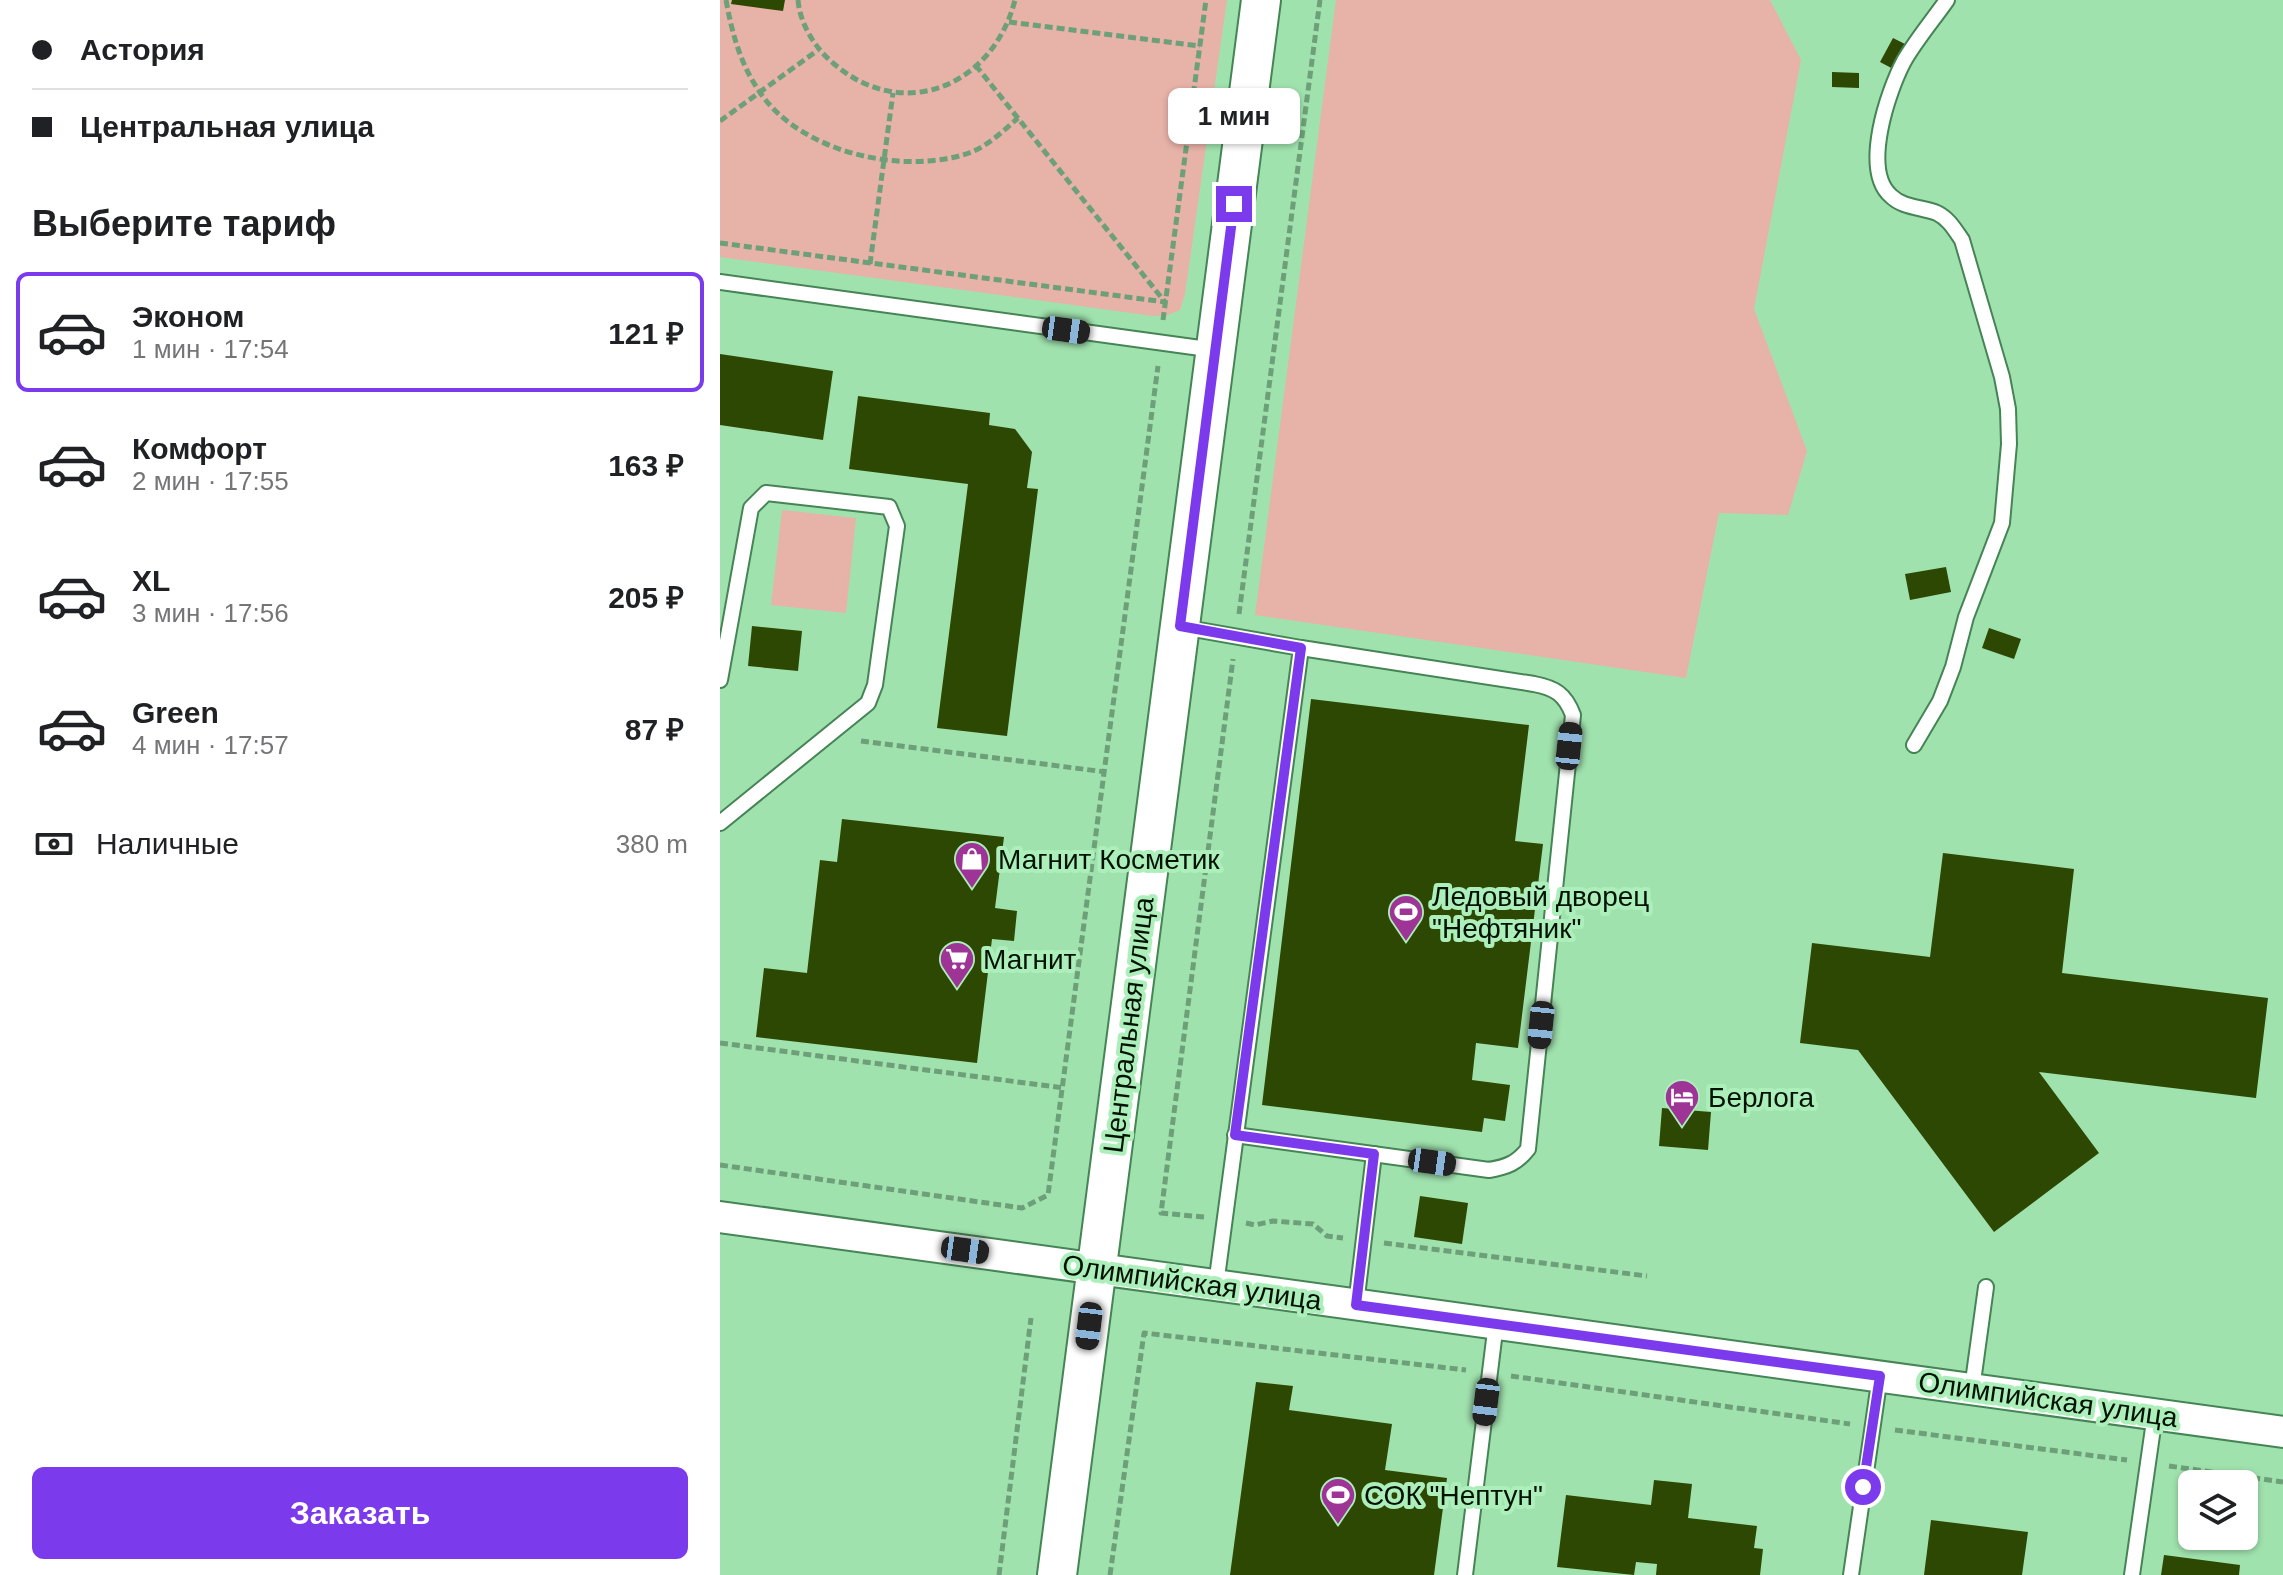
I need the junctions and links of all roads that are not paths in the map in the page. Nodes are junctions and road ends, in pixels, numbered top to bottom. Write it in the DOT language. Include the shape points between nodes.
graph roads {
  1 [pos="1261,0"];
  2 [pos="1947,0"];
  3 [pos="720,282"];
  4 [pos="1215,350"];
  5 [pos="1180,626"];
  6 [pos="1301,648"];
  7 [pos="720,680"];
  8 [pos="1914,745"];
  9 [pos="720,823"];
  10 [pos="1235,1135"];
  11 [pos="1374,1154"];
  12 [pos="720,1217"];
  13 [pos="1096,1269"];
  14 [pos="1216,1285"];
  15 [pos="1986,1287"];
  16 [pos="1356,1305"];
  17 [pos="1496,1323"];
  18 [pos="1880,1376"];
  19 [pos="1972,1389"];
  20 [pos="2155,1414"];
  21 [pos="2283,1432"];
  22 [pos="1057,1575"];
  23 [pos="1465,1575"];
  24 [pos="1851,1575"];
  25 [pos="2132,1575"];
  1 -- 4 [label="street, Центральная улица"];
  2 -- 8 [label="lane" via="1892,88 1883,119 1879,179 1890,196 1938,214 1962,240 2002,377 2009,444 1996,544 1940,701"];
  3 -- 4 [label="lane"];
  4 -- 5 [label="street, Центральная улица"];
  5 -- 6 [label="lane"];
  5 -- 13 [label="street, Центральная улица"];
  6 -- 10 [label="lane"];
  6 -- 11 [label="lane" via="1552,688 1566,698 1573,715 1528,1149 1507,1167 1489,1170"];
  7 -- 9 [label="lane" via="751,508 758,500 766,493 889,507 897,526 868,703"];
  10 -- 11 [label="lane"];
  10 -- 14 [label="lane"];
  11 -- 16 [label="lane"];
  12 -- 13 [label="street, Олимпийская улица"];
  13 -- 14 [label="street, Олимпийская улица"];
  13 -- 22 [label="street, Центральная улица"];
  14 -- 16 [label="street, Олимпийская улица"];
  15 -- 19 [label="lane"];
  16 -- 17 [label="street, Олимпийская улица"];
  17 -- 18 [label="street, Олимпийская улица"];
  17 -- 23 [label="lane"];
  18 -- 19 [label="street, Олимпийская улица"];
  18 -- 24 [label="lane"];
  19 -- 20 [label="street, Олимпийская улица"];
  20 -- 21 [label="street, Олимпийская улица"];
  20 -- 25 [label="lane"];
}
